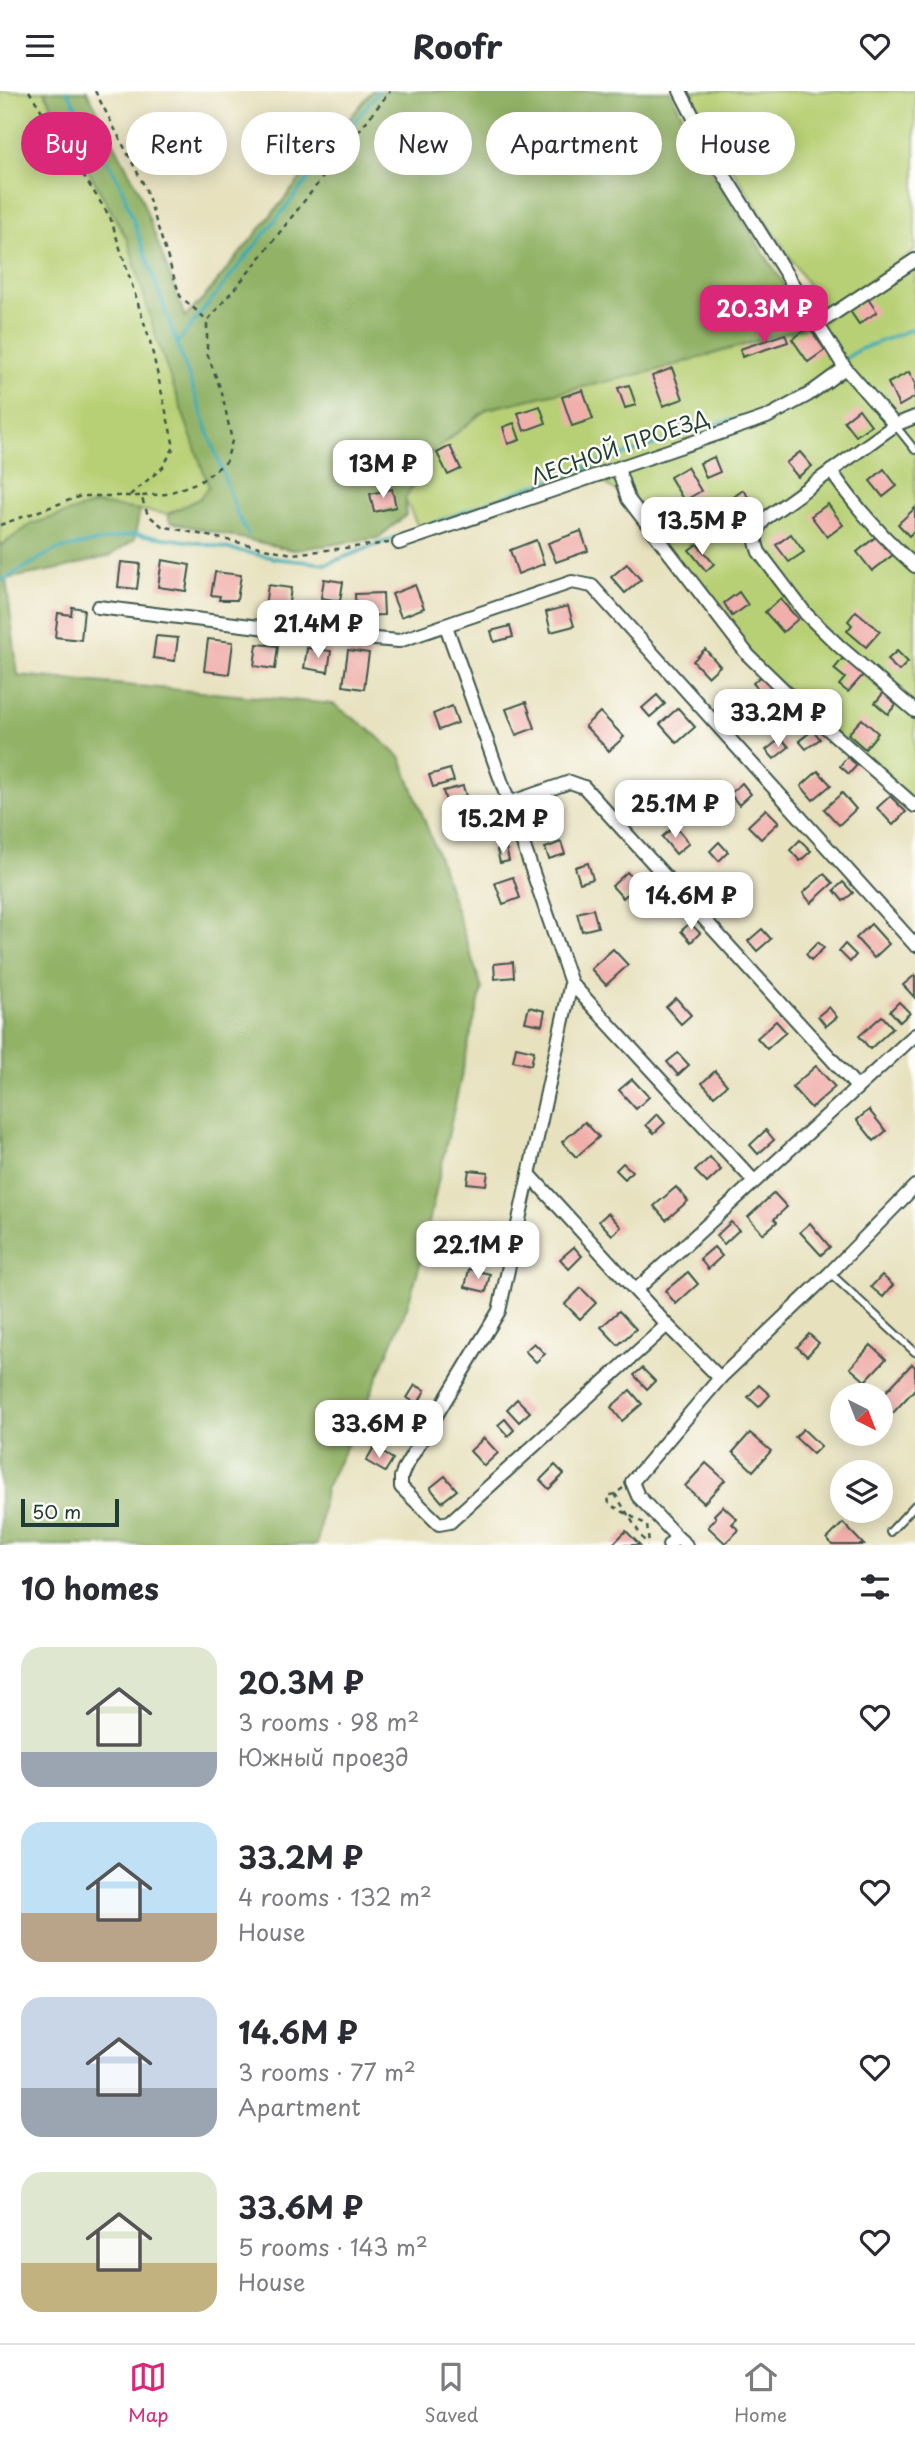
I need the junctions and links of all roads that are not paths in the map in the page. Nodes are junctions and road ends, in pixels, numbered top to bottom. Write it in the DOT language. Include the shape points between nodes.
graph roads {
  1 [pos="680,91"];
  2 [pos="915,260"];
  3 [pos="818,324"];
  4 [pos="845,368"];
  5 [pos="915,417"];
  6 [pos="895,425"];
  7 [pos="915,450"];
  8 [pos="618,469"];
  9 [pos="831,471"];
  10 [pos="394,543"];
  11 [pos="915,566"];
  12 [pos="98,607"];
  13 [pos="446,627"];
  14 [pos="915,711"];
  15 [pos="509,803"];
  16 [pos="915,806"];
  17 [pos="915,945"];
  18 [pos="571,983"];
  19 [pos="915,1035"];
  20 [pos="857,1087"];
  21 [pos="529,1174"];
  22 [pos="753,1180"];
  23 [pos="915,1186"];
  24 [pos="830,1273"];
  25 [pos="636,1289"];
  26 [pos="667,1325"];
  27 [pos="915,1352"];
  28 [pos="720,1378"];
  29 [pos="915,1505"];
  30 [pos="890,1532"];
  31 [pos="677,1542"];
  1 -- 3 [label="street" via="721,170"];
  2 -- 3 [label="street"];
  3 -- 4 [label="street"];
  4 -- 6 [label="street"];
  4 -- 8 [label="street, ЛЕСНОЙ ПРОЕЗД" via="767,417"];
  5 -- 6 [label="street"];
  6 -- 7 [label="lane"];
  6 -- 9 [label="street"];
  8 -- 10 [label="street, ЛЕСНОЙ ПРОЕЗД"];
  8 -- 16 [label="street" via="628,499 748,655"];
  9 -- 11 [label="street" via="857,509"];
  9 -- 14 [label="street" via="766,518 756,529 755,541 806,614"];
  12 -- 13 [label="street" via="399,641"];
  13 -- 15 [label="street"];
  13 -- 17 [label="street" via="572,582 592,586"];
  15 -- 18 [label="street"];
  15 -- 20 [label="street" via="570,782 584,787"];
  18 -- 21 [label="street"];
  18 -- 22 [label="street"];
  19 -- 20 [label="street"];
  20 -- 22 [label="street"];
  21 -- 25 [label="street"];
  21 -- 26 [label="street" via="499,1311 405,1467 401,1487 439,1524 450,1522"];
  22 -- 25 [label="street"];
  23 -- 24 [label="street"];
  24 -- 27 [label="lane"];
  24 -- 28 [label="street"];
  25 -- 26 [label="street"];
  26 -- 28 [label="street"];
  28 -- 31 [label="street" via="632,1482 638,1496"];
  29 -- 30 [label="lane"];
}
